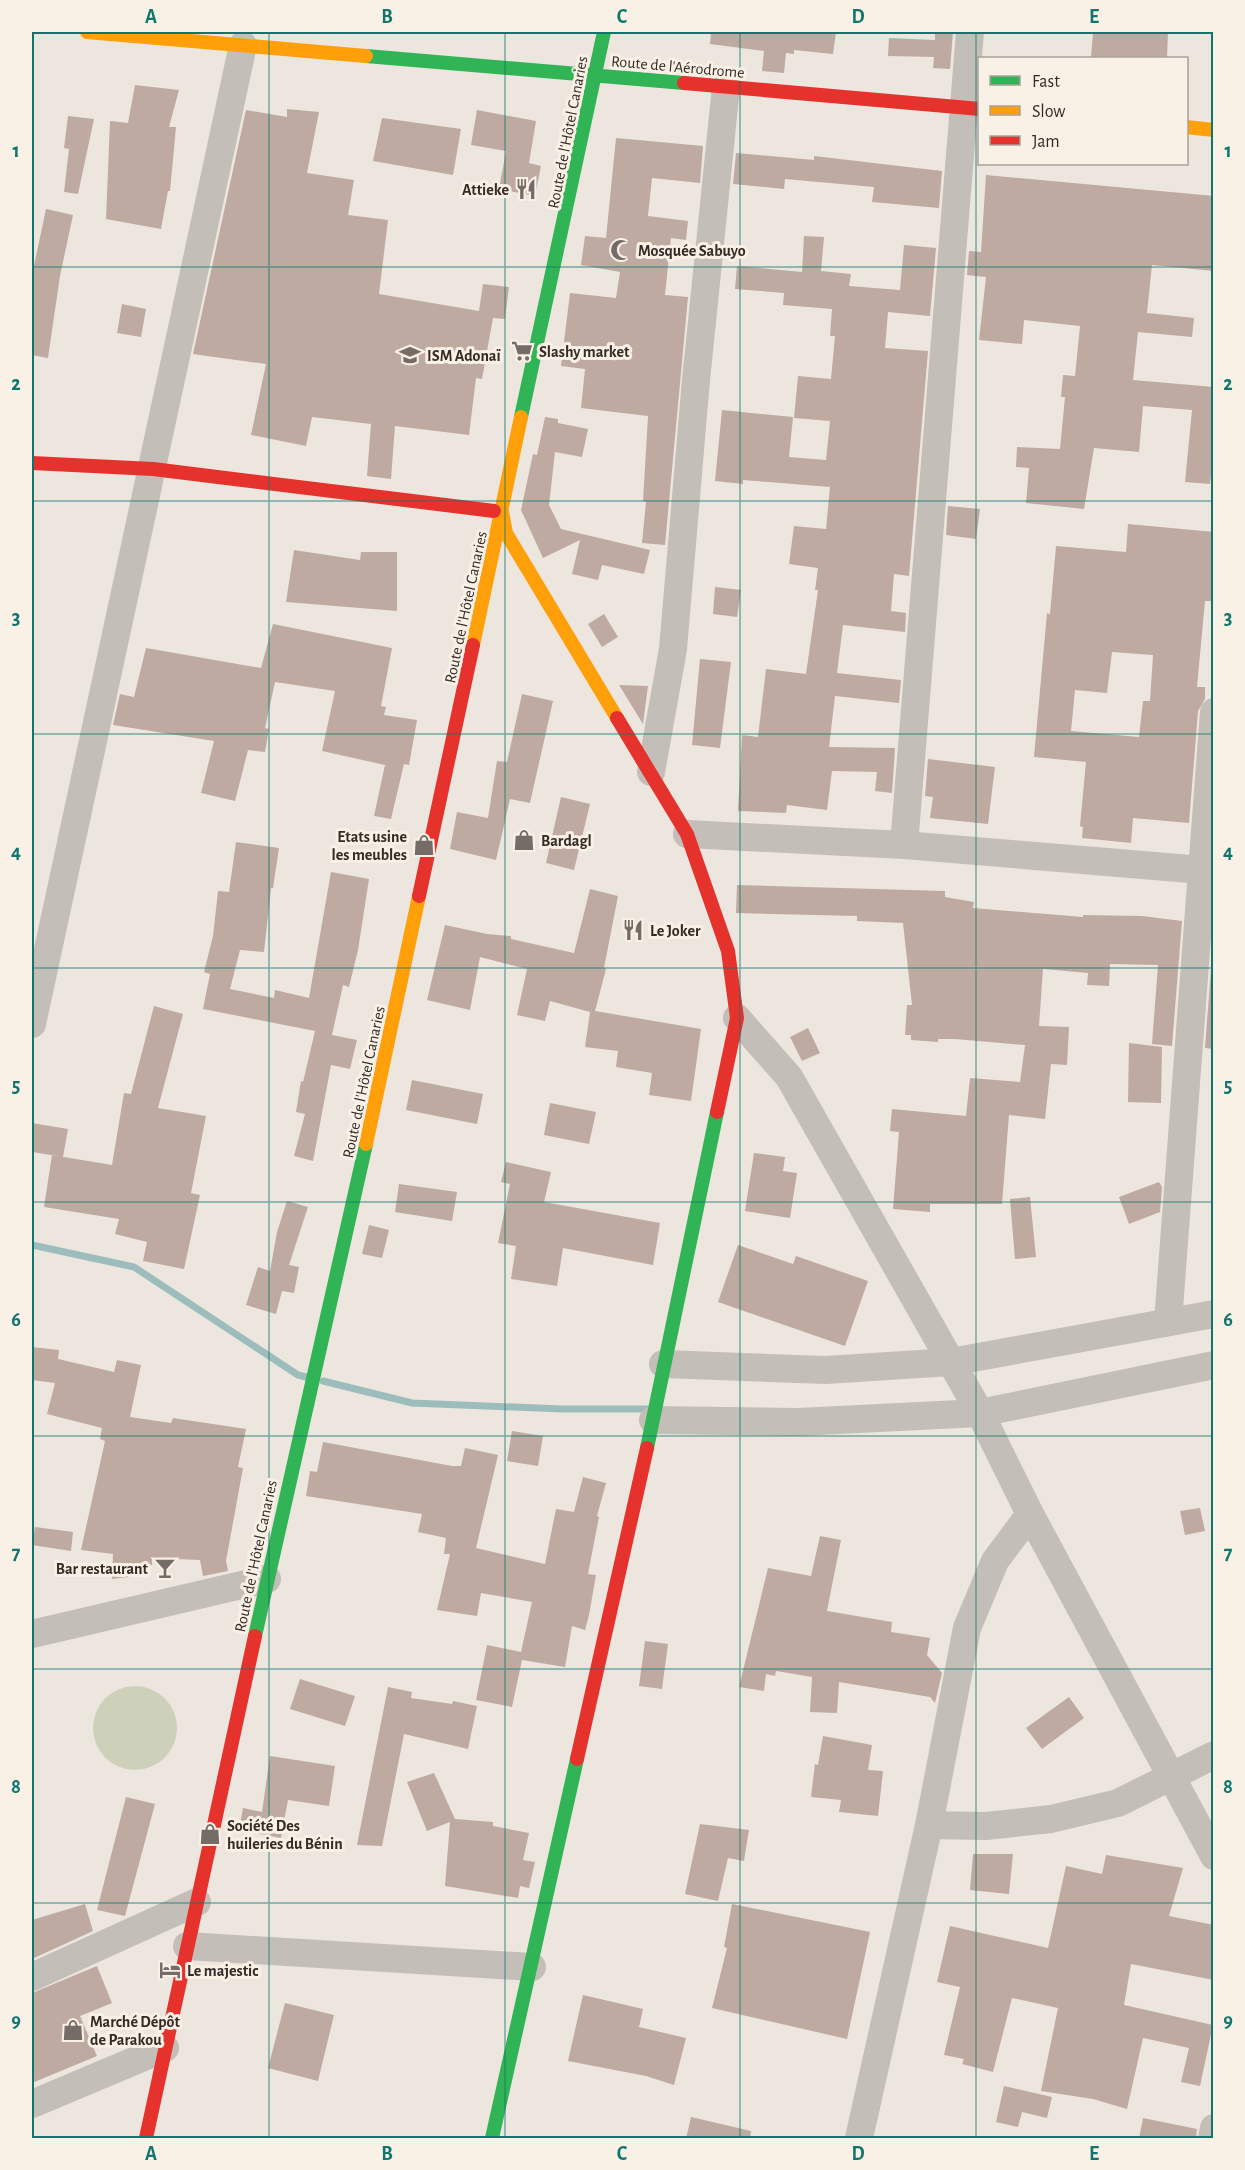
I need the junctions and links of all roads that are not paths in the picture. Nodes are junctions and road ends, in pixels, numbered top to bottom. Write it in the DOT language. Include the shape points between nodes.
graph roads {
  1 [pos="87,32"];
  2 [pos="604,32"];
  3 [pos="970,32"];
  4 [pos="282,40"];
  5 [pos="243,45"];
  6 [pos="595,76"];
  7 [pos="726,87"];
  8 [pos="971,109"];
  9 [pos="1188,128"];
  10 [pos="1214,130"];
  11 [pos="32,463"];
  12 [pos="153,469"];
  13 [pos="502,512"];
  14 [pos="1214,712"];
  15 [pos="651,772"];
  16 [pos="687,834"];
  17 [pos="904,845"];
  18 [pos="1208,871"];
  19 [pos="738,1018"];
  20 [pos="32,1024"];
  21 [pos="1214,1314"];
  22 [pos="1168,1322"];
  23 [pos="951,1362"];
  24 [pos="663,1364"];
  25 [pos="1214,1365"];
  26 [pos="980,1413"];
  27 [pos="653,1420"];
  28 [pos="1030,1514"];
  29 [pos="267,1579"];
  30 [pos="32,1634"];
  31 [pos="1214,1755"];
  32 [pos="1171,1776"];
  33 [pos="929,1825"];
  34 [pos="1214,1856"];
  35 [pos="197,1902"];
  36 [pos="187,1946"];
  37 [pos="532,1967"];
  38 [pos="32,1977"];
  39 [pos="165,2048"];
  40 [pos="32,2104"];
  41 [pos="1214,2128"];
  42 [pos="146,2139"];
  43 [pos="492,2139"];
  44 [pos="859,2139"];
  45 [pos="1212,2139"];
  1 -- 5 [label="street, Route de l'Aérodrome"];
  2 -- 6 [label="street, Route de l'Hôtel Canaries"];
  3 -- 8 [label="street"];
  4 -- 5 [label="street, Route de l'Aérodrome"];
  4 -- 6 [label="street, Route de l'Aérodrome"];
  5 -- 12 [label="street"];
  6 -- 7 [label="street, Route de l'Aérodrome"];
  6 -- 13 [label="street, Route de l'Hôtel Canaries"];
  7 -- 8 [label="street, Route de l'Aérodrome"];
  7 -- 15 [label="street" via="672,649"];
  8 -- 17 [label="street"];
  9 -- 10 [label="street"];
  11 -- 12 [label="street"];
  12 -- 13 [label="street"];
  12 -- 20 [label="street"];
  13 -- 15 [label="street" via="506,533"];
  13 -- 29 [label="street, Route de l'Hôtel Canaries" via="322,1348"];
  14 -- 18 [label="street"];
  15 -- 16 [label="street"];
  16 -- 17 [label="street"];
  16 -- 19 [label="street" via="728,951"];
  17 -- 18 [label="street"];
  18 -- 22 [label="street"];
  19 -- 23 [label="street" via="789,1077"];
  19 -- 24 [label="street"];
  21 -- 22 [label="street"];
  22 -- 23 [label="street"];
  23 -- 24 [label="street" via="826,1370"];
  23 -- 26 [label="street"];
  24 -- 27 [label="street"];
  25 -- 26 [label="street"];
  26 -- 27 [label="street" via="798,1422"];
  26 -- 28 [label="street"];
  27 -- 37 [label="street"];
  28 -- 32 [label="street"];
  28 -- 33 [label="street" via="995,1561 967,1628"];
  29 -- 30 [label="street"];
  29 -- 35 [label="street, Route de l'Hôtel Canaries"];
  31 -- 32 [label="street"];
  32 -- 33 [label="street" via="1118,1803 1051,1819 986,1826"];
  32 -- 34 [label="street"];
  33 -- 44 [label="street"];
  35 -- 36 [label="street, Route de l'Hôtel Canaries"];
  35 -- 38 [label="street"];
  36 -- 37 [label="street"];
  36 -- 39 [label="street, Route de l'Hôtel Canaries"];
  37 -- 43 [label="street"];
  39 -- 40 [label="street"];
  39 -- 42 [label="street, Route de l'Hôtel Canaries"];
  41 -- 45 [label="street"];
}
